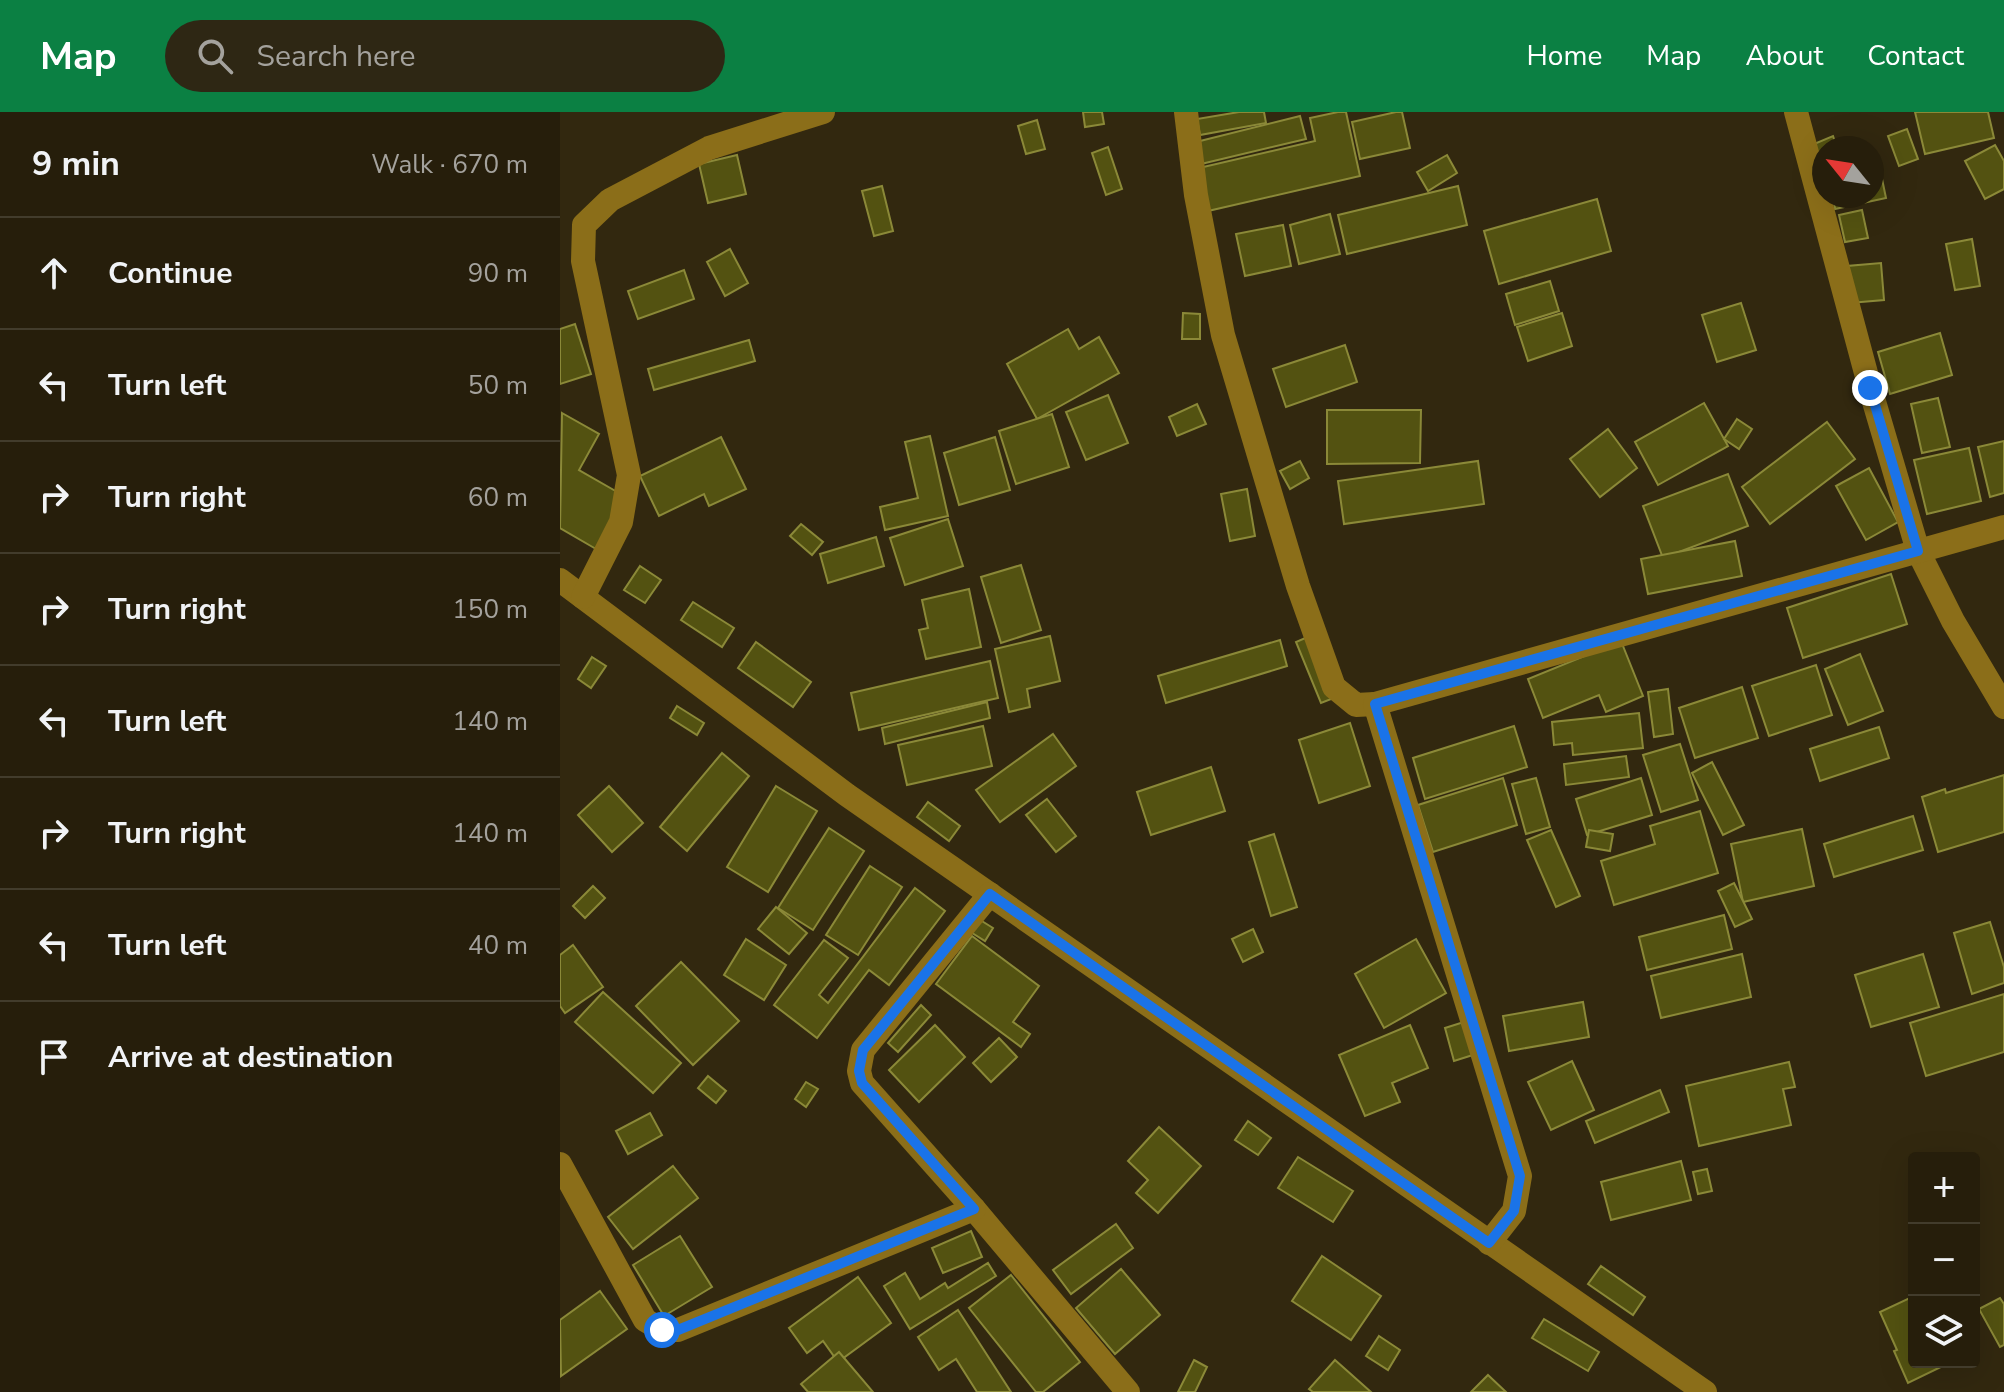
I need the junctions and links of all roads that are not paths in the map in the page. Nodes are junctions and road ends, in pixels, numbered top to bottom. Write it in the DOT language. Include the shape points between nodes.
graph roads {
  1 [pos="823,112"];
  2 [pos="1186,112"];
  3 [pos="1796,112"];
  4 [pos="2004,527"];
  5 [pos="1918,551"];
  6 [pos="560,580"];
  7 [pos="583,597"];
  8 [pos="1375,704"];
  9 [pos="2004,707"];
  10 [pos="990,894"];
  11 [pos="560,1164"];
  12 [pos="974,1209"];
  13 [pos="1489,1243"];
  14 [pos="1128,1392"];
  15 [pos="1705,1392"];
  1 -- 7 [label="street" via="709,148 610,200 584,225 583,261 629,475 621,522"];
  2 -- 8 [label="street" via="1223,335 1298,586 1334,687 1356,705"];
  3 -- 5 [label="street"];
  4 -- 5 [label="street"];
  5 -- 8 [label="street"];
  5 -- 9 [label="street"];
  6 -- 7 [label="street"];
  7 -- 10 [label="street" via="847,795"];
  8 -- 13 [label="street" via="1520,1176 1514,1211"];
  10 -- 12 [label="street" via="863,1050 859,1071 862,1083"];
  10 -- 13 [label="street"];
  11 -- 12 [label="street" via="645,1320 662,1330 678,1330"];
  12 -- 14 [label="street"];
  13 -- 15 [label="street"];
}
